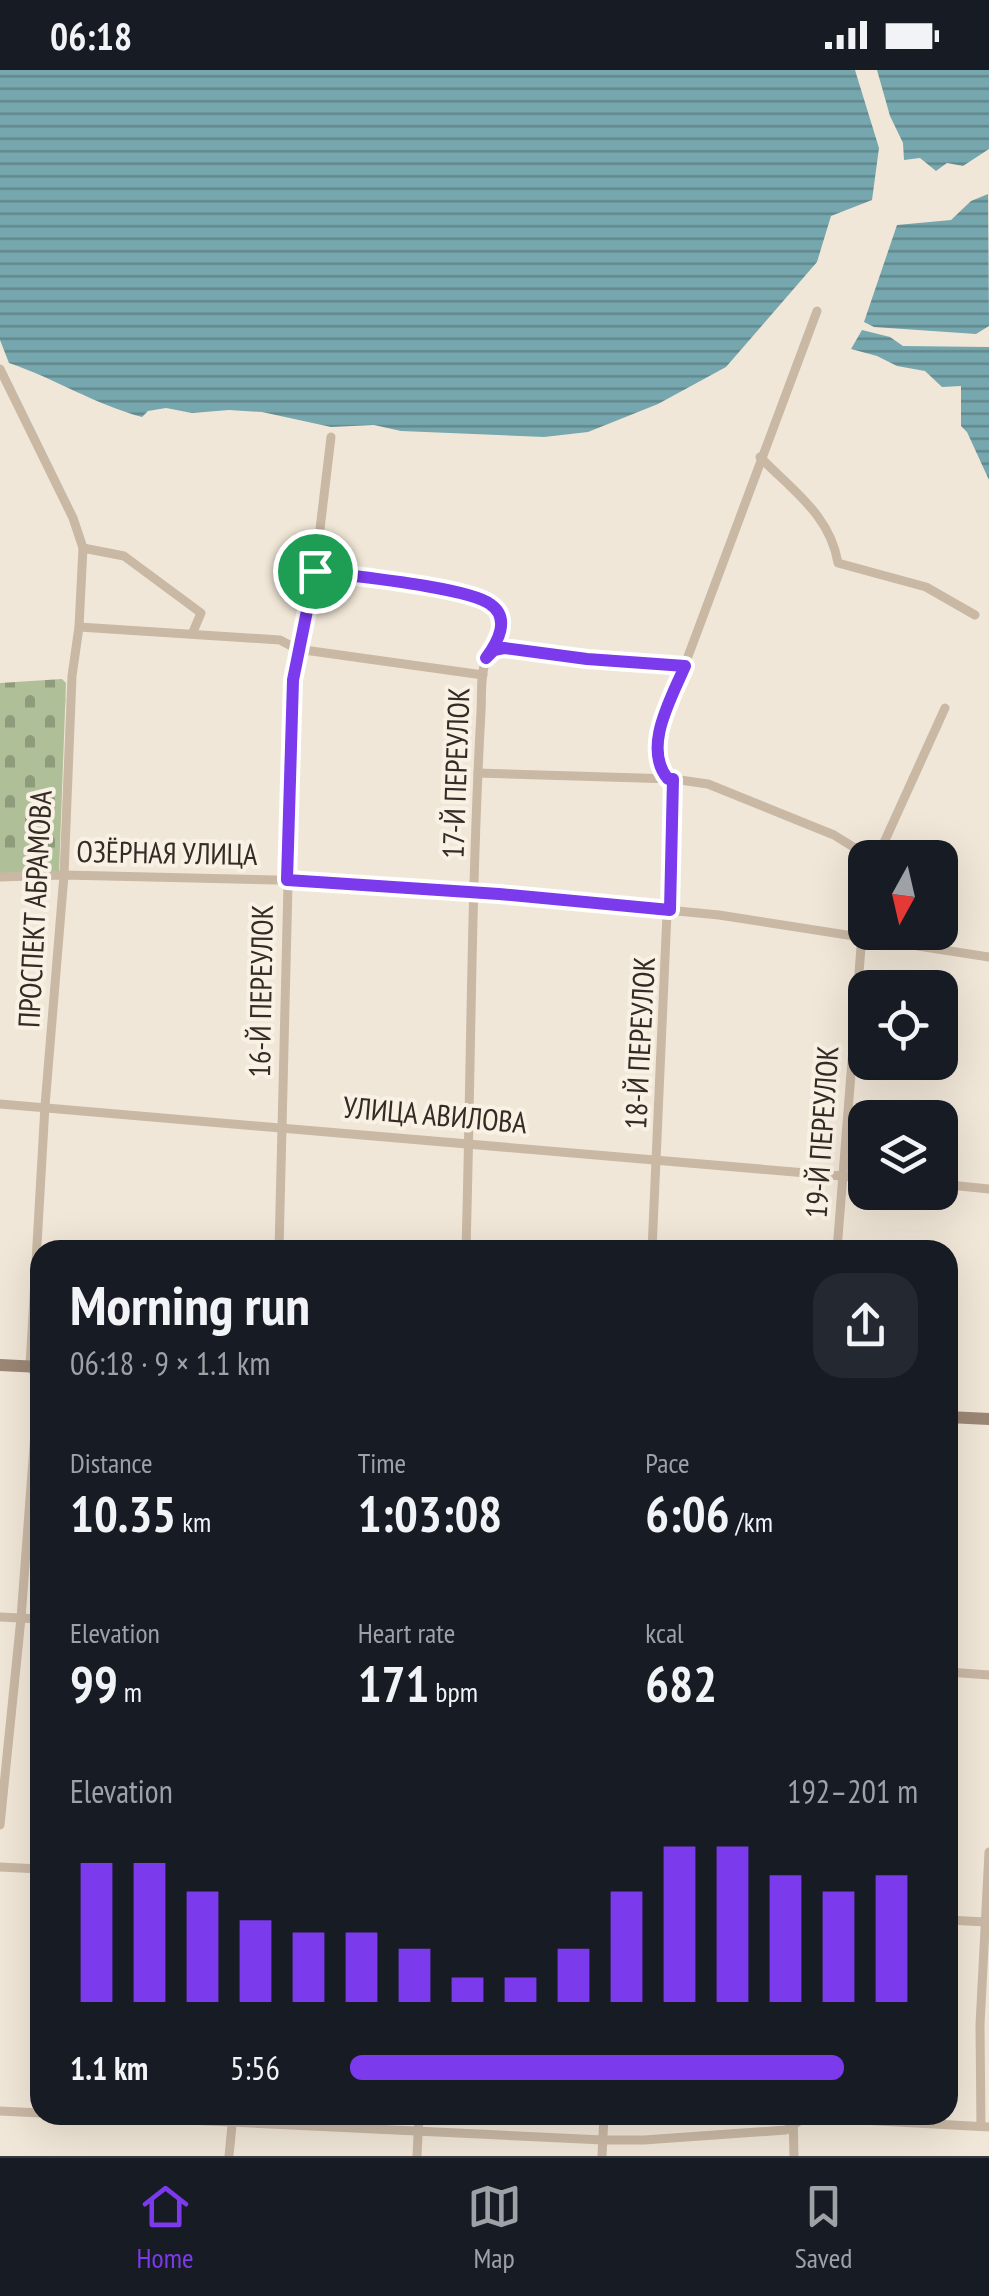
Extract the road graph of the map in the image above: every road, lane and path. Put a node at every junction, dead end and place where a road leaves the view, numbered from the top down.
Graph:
1 (817, 311) dead end
2 (0, 369) edge
3 (331, 437) dead end
4 (760, 457) junction
5 (83, 548) junction
6 (315, 571) junction
7 (975, 615) dead end
8 (79, 627) junction
9 (193, 632) junction
10 (297, 649) junction
11 (486, 658) junction
12 (685, 666) junction
13 (483, 674) junction
14 (946, 708) dead end
15 (478, 773) junction
16 (671, 779) junction
17 (883, 840) edge
18 (848, 843) edge
19 (64, 875) junction
20 (0, 877) edge
21 (287, 880) junction
22 (476, 892) junction
23 (670, 910) junction
24 (848, 936) edge
25 (859, 950) edge
26 (941, 950) edge
27 (989, 957) edge
28 (0, 1104) edge
29 (46, 1106) junction
30 (282, 1126) junction
31 (469, 1142) junction
32 (658, 1159) junction
33 (843, 1177) junction
34 (848, 1177) edge
35 (958, 1186) edge
36 (989, 1189) edge
37 (40, 1240) edge
38 (280, 1240) edge
39 (466, 1240) edge
40 (653, 1240) edge
41 (839, 1240) edge
42 (0, 1364) edge
43 (30, 1367) edge
44 (958, 1417) edge
45 (989, 1419) edge
46 (30, 1499) edge
47 (0, 1617) edge
48 (21, 1618) junction
49 (30, 1619) edge
50 (958, 1673) edge
51 (989, 1675) edge
52 (0, 1825) edge
53 (989, 1852) edge
54 (0, 1867) edge
55 (30, 1868) edge
56 (958, 1921) edge
57 (987, 1922) edge
58 (0, 2111) edge
59 (30, 2112) edge
60 (232, 2125) edge
61 (318, 2125) edge
62 (418, 2125) edge
63 (604, 2125) edge
64 (796, 2125) edge
65 (958, 2125) edge
66 (985, 2126) edge
67 (794, 2127) junction
68 (418, 2132) junction
69 (603, 2140) junction
70 (229, 2156) edge
71 (416, 2156) edge
72 (602, 2156) edge
73 (794, 2156) edge

1 - 4 street, 18-Й ПЕРЕУЛОК
2 - 5 street, ПРОСПЕКТ АБРАМОВА
3 - 6 street, 16-Й ПЕРЕУЛОК
4 - 7 street
4 - 12 street, 18-Й ПЕРЕУЛОК
5 - 8 street, ПРОСПЕКТ АБРАМОВА
5 - 9 street
6 - 10 street, 16-Й ПЕРЕУЛОК
6 - 11 street, 17-Й ПЕРЕУЛОК
8 - 9 street
8 - 19 street, ПРОСПЕКТ АБРАМОВА
9 - 10 street
10 - 13 street
10 - 21 street, 16-Й ПЕРЕУЛОК
11 - 12 street
11 - 13 street, 17-Й ПЕРЕУЛОК
12 - 16 street, 18-Й ПЕРЕУЛОК
13 - 15 street, 17-Й ПЕРЕУЛОК
14 - 17 street
15 - 16 street
15 - 22 street, 17-Й ПЕРЕУЛОК
16 - 18 street
16 - 23 street, 18-Й ПЕРЕУЛОК
19 - 20 street, ОЗЁРНАЯ УЛИЦА
19 - 21 street, ОЗЁРНАЯ УЛИЦА
19 - 29 street, ПРОСПЕКТ АБРАМОВА
21 - 22 street, ОЗЁРНАЯ УЛИЦА
21 - 30 street, 16-Й ПЕРЕУЛОК
22 - 23 street, ОЗЁРНАЯ УЛИЦА
22 - 31 street, 17-Й ПЕРЕУЛОК
23 - 24 street, ОЗЁРНАЯ УЛИЦА
23 - 32 street, 18-Й ПЕРЕУЛОК
25 - 33 street, 19-Й ПЕРЕУЛОК
26 - 27 street, ОЗЁРНАЯ УЛИЦА
28 - 29 street, УЛИЦА АВИЛОВА
29 - 30 street, УЛИЦА АВИЛОВА
29 - 37 street, ПРОСПЕКТ АБРАМОВА
30 - 31 street, УЛИЦА АВИЛОВА
30 - 38 street, 16-Й ПЕРЕУЛОК
31 - 32 street, УЛИЦА АВИЛОВА
31 - 39 street, 17-Й ПЕРЕУЛОК
32 - 33 street, УЛИЦА АВИЛОВА
32 - 40 street, 18-Й ПЕРЕУЛОК
33 - 34 street, УЛИЦА АВИЛОВА
33 - 41 street, 19-Й ПЕРЕУЛОК
35 - 36 street
42 - 43 main road
44 - 45 main road
46 - 48 street, ПРОСПЕКТ АБРАМОВА
47 - 48 street
48 - 49 street
48 - 52 street, ПРОСПЕКТ АБРАМОВА
50 - 51 street
53 - 57 street
54 - 55 street
56 - 57 street
57 - 66 street
58 - 59 street
60 - 70 street
61 - 68 street
62 - 68 street
63 - 69 street
64 - 67 street
65 - 66 street
67 - 69 street
67 - 73 street
68 - 69 street
68 - 71 street
69 - 72 street

